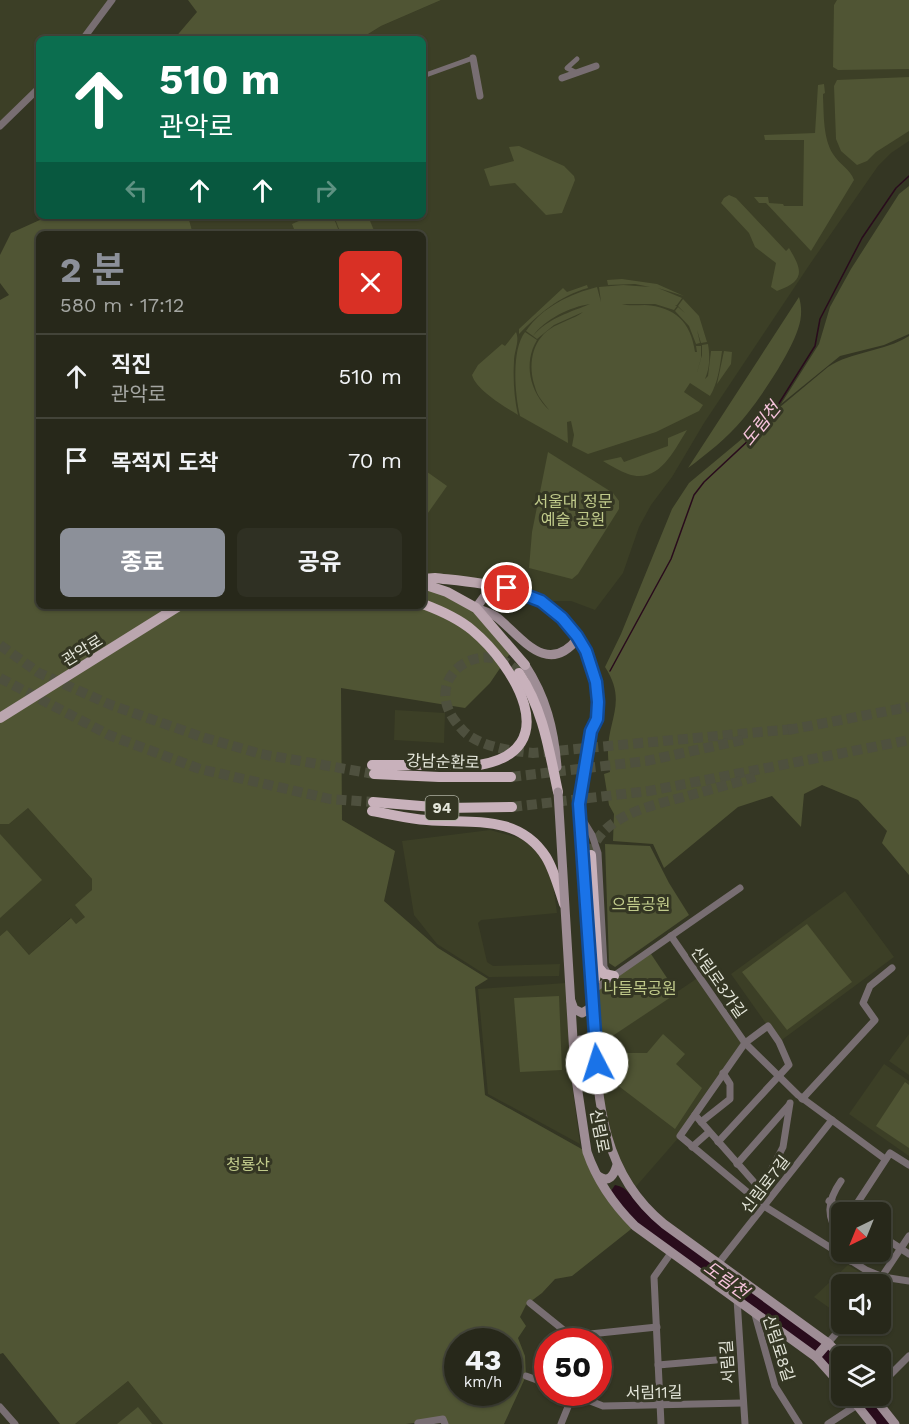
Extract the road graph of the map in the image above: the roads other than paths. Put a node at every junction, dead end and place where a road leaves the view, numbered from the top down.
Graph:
1 (112, 0) edge
2 (85, 36) edge
3 (473, 58) joint
4 (577, 59) dead end
5 (596, 66) dead end
6 (578, 73) junction
7 (426, 75) edge
8 (562, 78) dead end
9 (36, 91) edge
10 (480, 96) dead end
11 (0, 126) edge
12 (426, 579) edge
13 (426, 585) edge
14 (541, 601) junction
15 (426, 605) edge
16 (476, 608) junction
17 (174, 609) edge
18 (562, 618) joint
19 (578, 638) junction
20 (522, 669) joint
21 (0, 718) edge
22 (510, 777) tunnel mouth
23 (558, 792) joint
24 (512, 807) tunnel mouth
25 (580, 816) junction
26 (591, 855) tunnel mouth
27 (740, 888) dead end
28 (566, 908) junction
29 (671, 936) junction
30 (598, 967) junction
31 (892, 968) dead end
32 (614, 976) junction
33 (592, 991) junction
34 (571, 1001) junction
35 (592, 1003) junction
36 (745, 1043) junction
37 (596, 1047) junction
38 (574, 1062) junction
39 (723, 1073) junction
40 (779, 1077) junction
41 (800, 1097) junction
42 (790, 1103) junction
43 (695, 1115) junction
44 (832, 1120) junction
45 (701, 1122) junction
46 (709, 1132) junction
47 (718, 1142) junction
48 (692, 1147) junction
49 (885, 1160) junction
50 (738, 1164) junction
51 (617, 1165) junction
52 (909, 1165) edge
53 (596, 1174) junction
54 (841, 1181) dead end
55 (761, 1191) junction
56 (830, 1201) joint
57 (858, 1202) edge
58 (764, 1206) junction
59 (831, 1216) edge
60 (909, 1236) edge
61 (891, 1242) edge
62 (902, 1248) junction
63 (831, 1249) edge
64 (671, 1253) junction
65 (909, 1254) edge
66 (852, 1262) edge
67 (718, 1264) junction
68 (875, 1274) edge
69 (884, 1274) edge
70 (708, 1278) junction
71 (891, 1278) edge
72 (909, 1281) edge
73 (737, 1299) junction
74 (530, 1303) dead end
75 (753, 1311) junction
76 (657, 1326) junction
77 (560, 1328) edge
78 (612, 1332) edge
79 (836, 1334) edge
80 (828, 1343) junction
81 (831, 1346) edge
82 (816, 1356) junction
83 (909, 1356) edge
84 (716, 1360) dead end
85 (658, 1365) junction
86 (831, 1373) edge
87 (891, 1374) edge
88 (526, 1376) dead end
89 (534, 1379) edge
90 (743, 1403) junction
91 (660, 1405) junction
92 (567, 1406) edge
93 (612, 1406) edge
94 (856, 1406) edge
95 (859, 1406) edge
96 (879, 1406) edge
97 (0, 1407) edge
98 (444, 1421) edge
99 (418, 1423) edge
100 (15, 1424) edge
101 (561, 1424) edge
102 (661, 1424) edge
103 (745, 1424) edge
104 (799, 1424) edge
105 (828, 1424) edge
106 (872, 1424) edge
107 (895, 1424) edge

1 - 2 street
3 - 7 street
3 - 10 street
4 - 6 street
5 - 6 street
6 - 8 street
9 - 11 street
12 - 14 main road
13 - 16 main road
14 - 16 main road
14 - 18 main road
15 - 22 highway, 강남순환로 / 94
16 - 19 main road
16 - 20 main road
17 - 21 main road, 관악로
18 - 19 main road, 신림로
19 - 25 main road, 신림로
20 - 23 highway
23 - 28 main road, 신림로, bridge
24 - 28 highway, 94
25 - 32 street
25 - 33 main road, 신림로
26 - 30 highway
27 - 29 street
28 - 34 main road, 신림로, bridge
29 - 32 street
29 - 36 street, 신림로3가길
30 - 32 highway
30 - 33 highway
31 - 41 street
32 - 33 street
33 - 35 main road, 신림로
34 - 35 main road, bridge
34 - 38 main road, 신림로, bridge
35 - 37 main road, 신림로, bridge
36 - 39 street
36 - 40 street, 신림로3가길
36 - 40 street, 신림로3가길
37 - 38 main road, bridge
37 - 51 main road, 신림로, bridge
38 - 53 main road, 신림로, bridge
39 - 43 street
39 - 45 street
40 - 41 street, 신림로3가길
40 - 47 street
41 - 42 street
41 - 44 street, 신림로3가길
42 - 50 street
42 - 55 street
43 - 45 street
43 - 48 street
44 - 49 street, 신림로3가길
44 - 58 street, 신림로7길
45 - 46 street
46 - 47 street
46 - 48 street
47 - 50 street
48 - 58 street
49 - 52 street
49 - 57 street
50 - 55 street
51 - 53 main road, bridge
51 - 67 main road, 신림로, bridge
53 - 64 main road, 신림로, bridge
54 - 56 street
55 - 58 street
56 - 59 street
58 - 63 street
58 - 67 street, 신림로7길
60 - 62 street
61 - 62 street
62 - 65 street
62 - 69 street
64 - 70 main road, 신림로, bridge
64 - 76 street
66 - 68 street
67 - 70 main road
67 - 80 main road, 신림로, bridge
70 - 73 main road, 신림로, bridge
71 - 72 street
73 - 75 main road, 신림로, bridge
73 - 90 street, 서림길
74 - 77 street
75 - 82 main road, 신림로, bridge
75 - 104 street, 신림로8길
76 - 78 street
76 - 85 street
79 - 80 street
80 - 81 main road, 신림로, bridge
80 - 82 main road
82 - 86 main road, 신림로, bridge
83 - 87 street
84 - 85 street
85 - 91 street
88 - 89 street
90 - 91 street, 서림11길
90 - 103 street, 서림길
91 - 93 street, 서림11길
91 - 102 street
92 - 101 street
94 - 105 street
95 - 106 main road
96 - 107 main road
97 - 100 street
98 - 99 street

